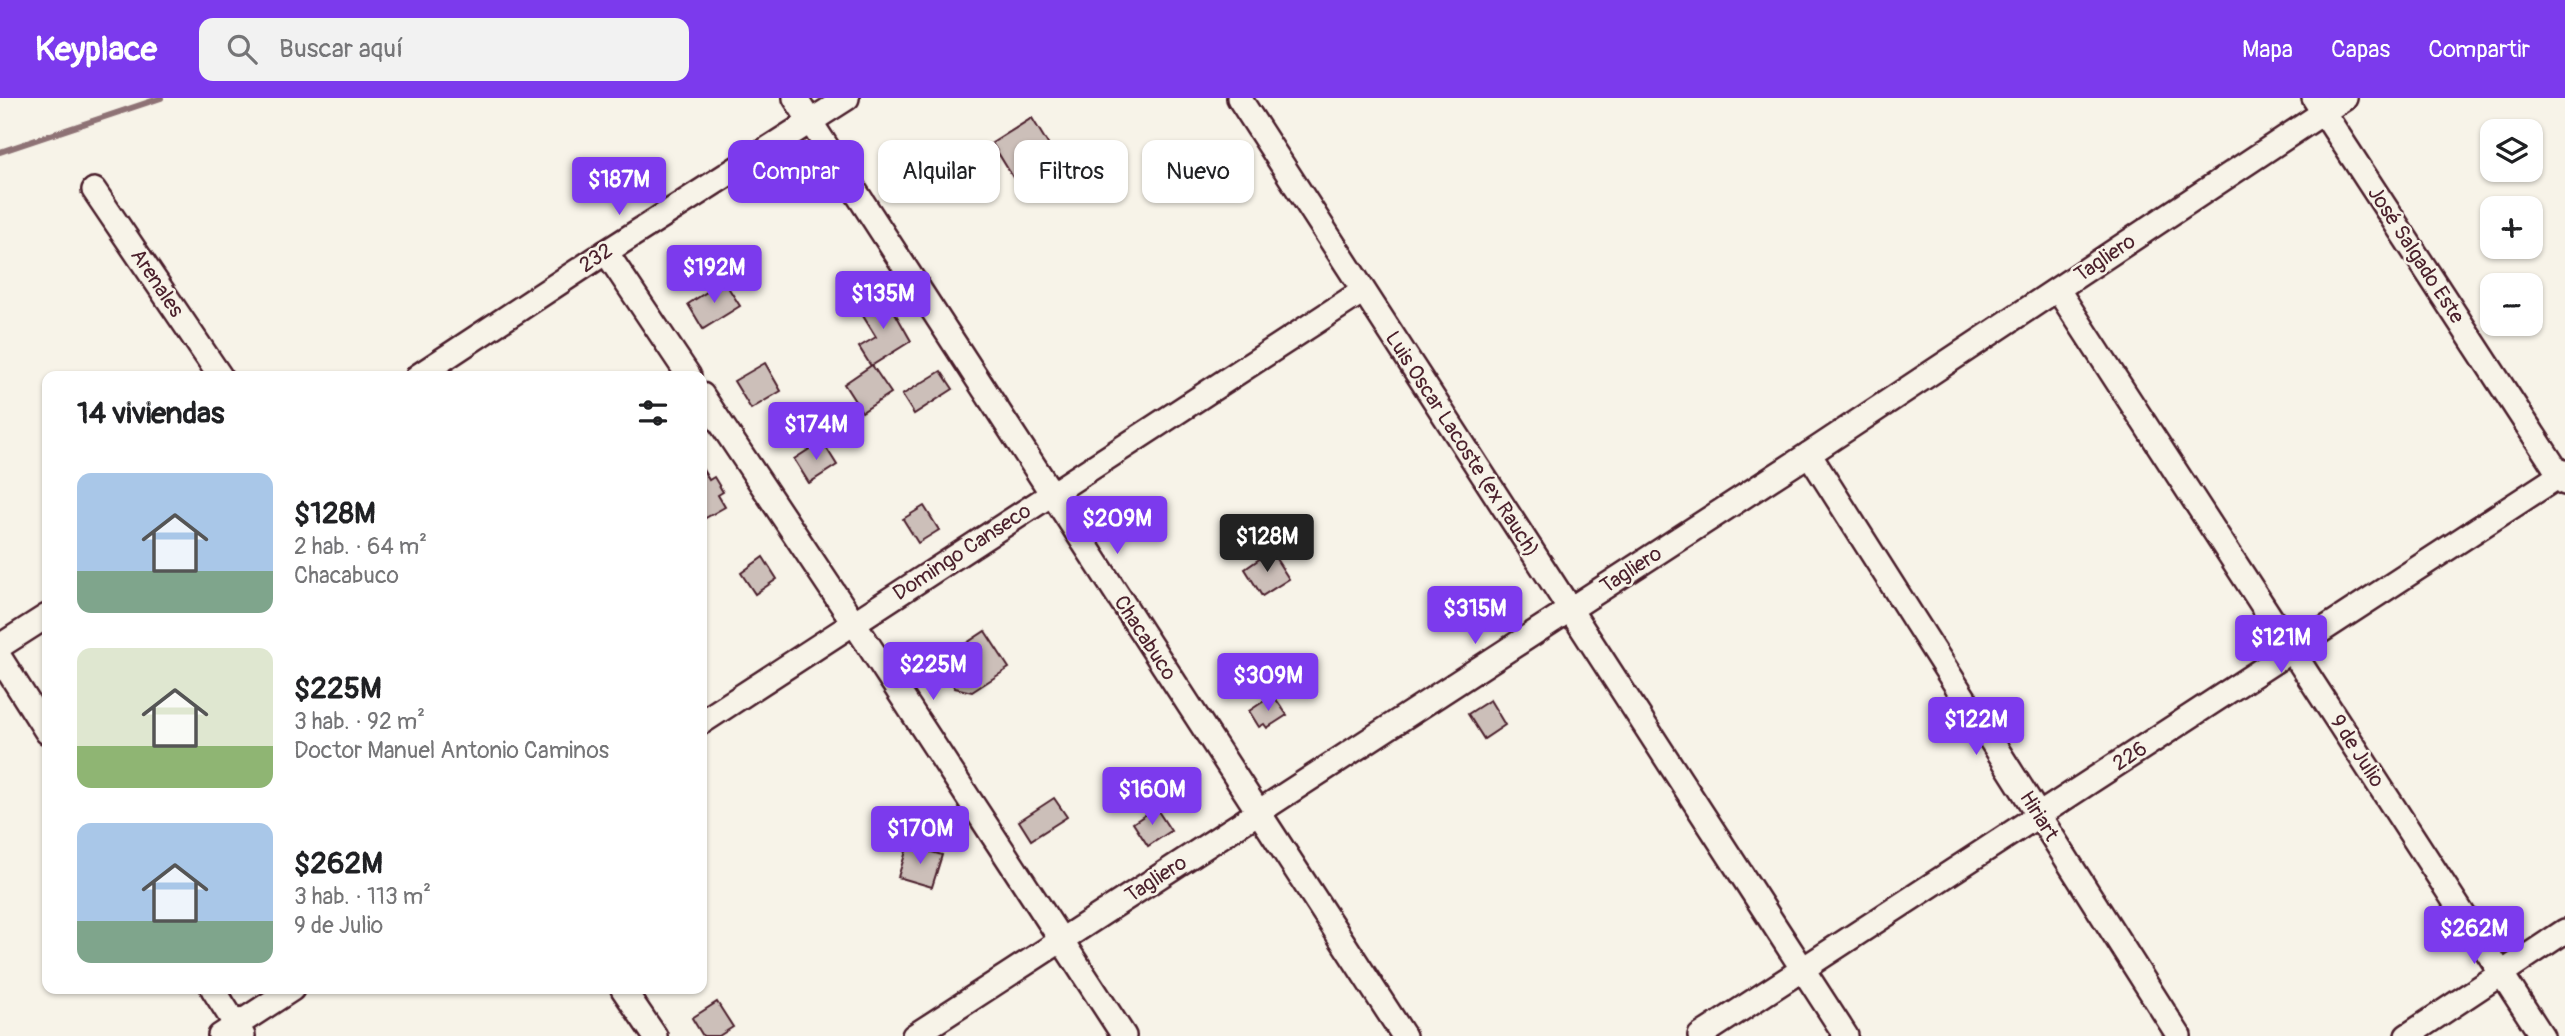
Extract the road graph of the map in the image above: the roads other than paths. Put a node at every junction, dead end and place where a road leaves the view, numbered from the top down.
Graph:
1 (795, 98) edge
2 (847, 98) edge
3 (1239, 98) edge
4 (2345, 98) edge
5 (2318, 105) edge
6 (811, 122) junction
7 (93, 190) dead end
8 (606, 252) junction
9 (2058, 290) junction
10 (1363, 291) junction
11 (217, 371) edge
12 (426, 371) edge
13 (686, 371) edge
14 (707, 402) edge
15 (1809, 454) junction
16 (2563, 477) edge
17 (1051, 494) junction
18 (1570, 610) junction
19 (42, 619) edge
20 (854, 623) junction
21 (0, 646) edge
22 (2291, 651) junction
23 (0, 658) edge
24 (707, 719) edge
25 (42, 724) edge
26 (1259, 813) junction
27 (2039, 815) junction
28 (2565, 931) edge
29 (1062, 940) junction
30 (1803, 969) junction
31 (2502, 974) junction
32 (215, 994) edge
33 (285, 994) edge
34 (626, 994) edge
35 (233, 1032) edge
36 (654, 1036) edge
37 (914, 1036) edge
38 (1124, 1036) edge
39 (1404, 1036) edge
40 (1700, 1036) edge
41 (1846, 1036) edge
42 (2179, 1036) edge
43 (2407, 1036) edge
44 (2542, 1036) edge

1 - 6 street, Chacabuco
2 - 6 street, 232
3 - 10 street, Luis Oscar Lacoste (ex Rauch)
4 - 5 street, Tagliero
5 - 9 street, Tagliero
5 - 16 street, José Salgado Este
6 - 8 street, 232
6 - 17 street, Chacabuco
7 - 11 street, Arenales
8 - 12 street, 232
8 - 13 street
9 - 15 street, Tagliero
9 - 22 street, 9 de Julio
10 - 17 street, Domingo Canseco
10 - 18 street, Luis Oscar Lacoste (ex Rauch)
14 - 20 street
15 - 18 street, Tagliero
15 - 27 street, Hiriart
16 - 22 street, 226
17 - 20 street, Domingo Canseco
17 - 26 street, Chacabuco
18 - 26 street, Tagliero
18 - 30 street, Luis Oscar Lacoste (ex Rauch)
19 - 21 street
20 - 24 street, Domingo Canseco
20 - 29 street
22 - 27 street, 226
22 - 31 street, 9 de Julio
23 - 25 street
26 - 29 street, Tagliero
26 - 39 street, Chacabuco
27 - 30 street, 226
27 - 42 street, Hiriart
28 - 31 street
29 - 37 street, Tagliero
29 - 38 street
30 - 40 street, 226
30 - 41 street, Luis Oscar Lacoste (ex Rauch)
31 - 43 street
31 - 44 street, 9 de Julio
32 - 35 street
33 - 35 street
34 - 36 street

